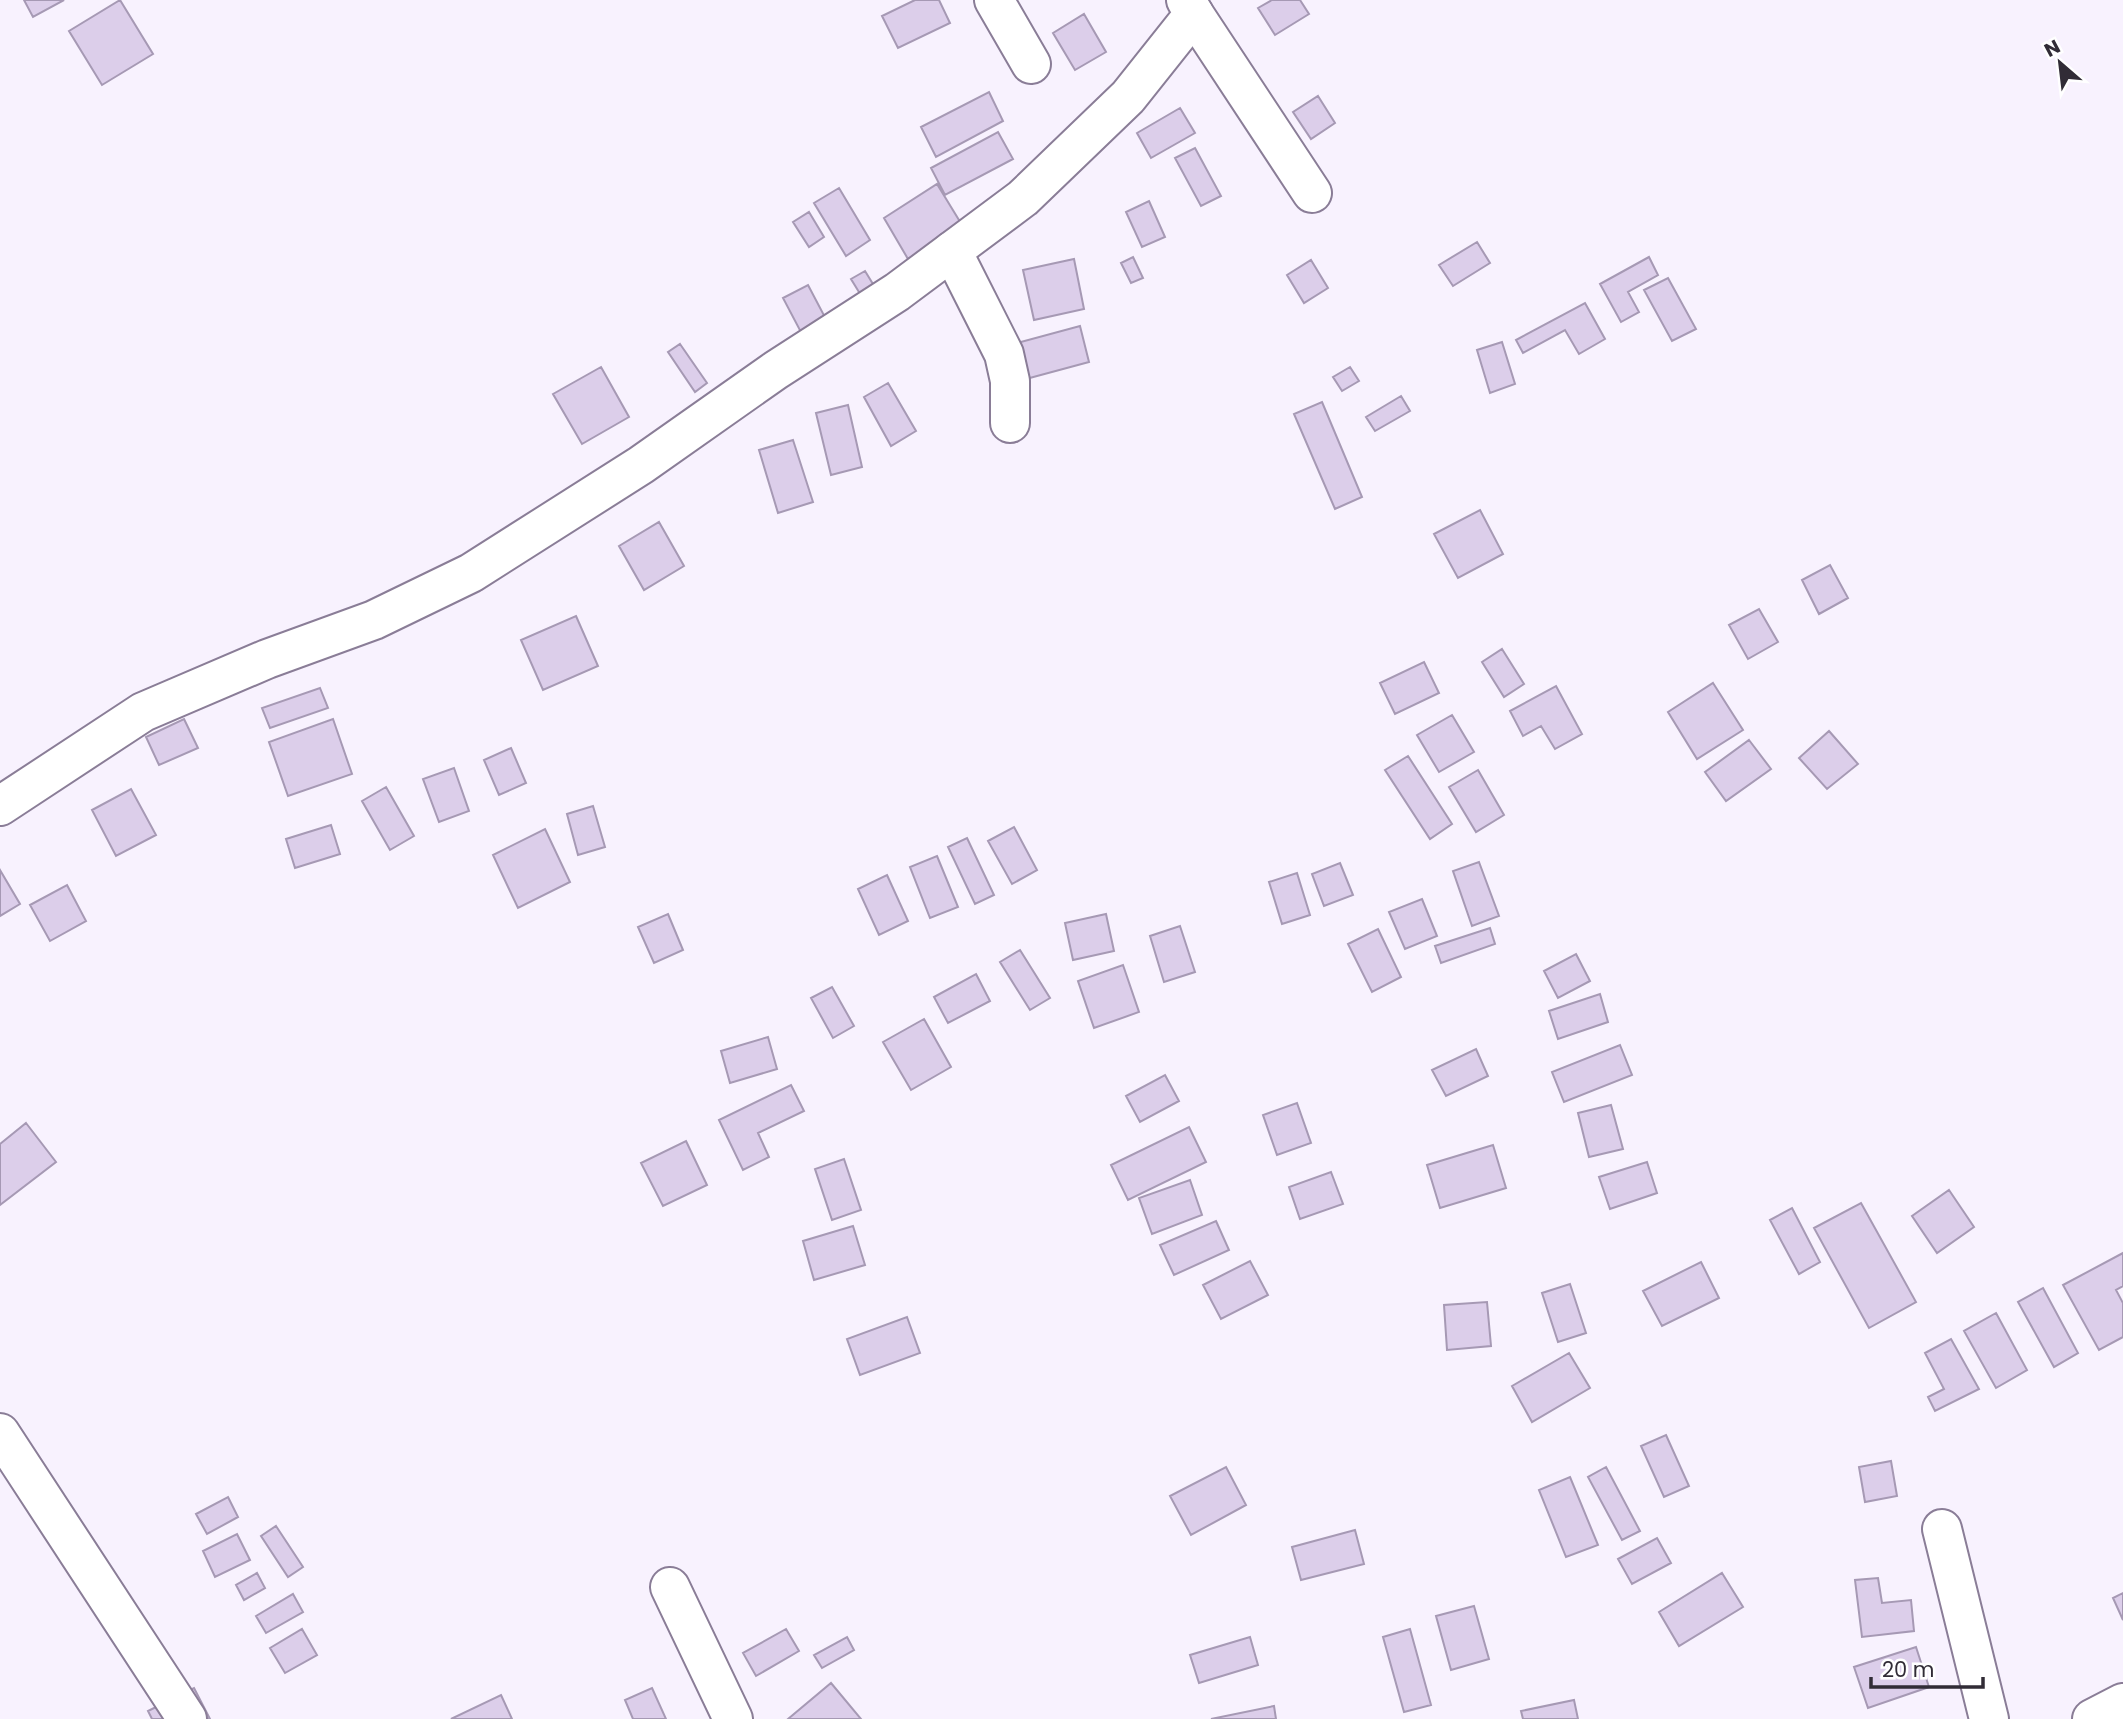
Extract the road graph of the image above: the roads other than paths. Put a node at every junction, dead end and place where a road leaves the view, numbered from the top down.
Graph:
1 (995, 0) edge
2 (1191, 7) edge
3 (1031, 64) dead end
4 (1312, 192) dead end
5 (952, 251) junction
6 (1010, 423) dead end
7 (0, 806) edge
8 (0, 1433) edge
9 (1942, 1529) dead end
10 (670, 1587) dead end
11 (2123, 1703) edge
12 (187, 1719) edge
13 (733, 1719) edge
14 (1989, 1719) edge
15 (2092, 1719) edge

1 - 3 street
2 - 4 street
2 - 5 street
5 - 6 street
5 - 7 street
8 - 12 street
9 - 14 street
10 - 13 street
11 - 15 street

